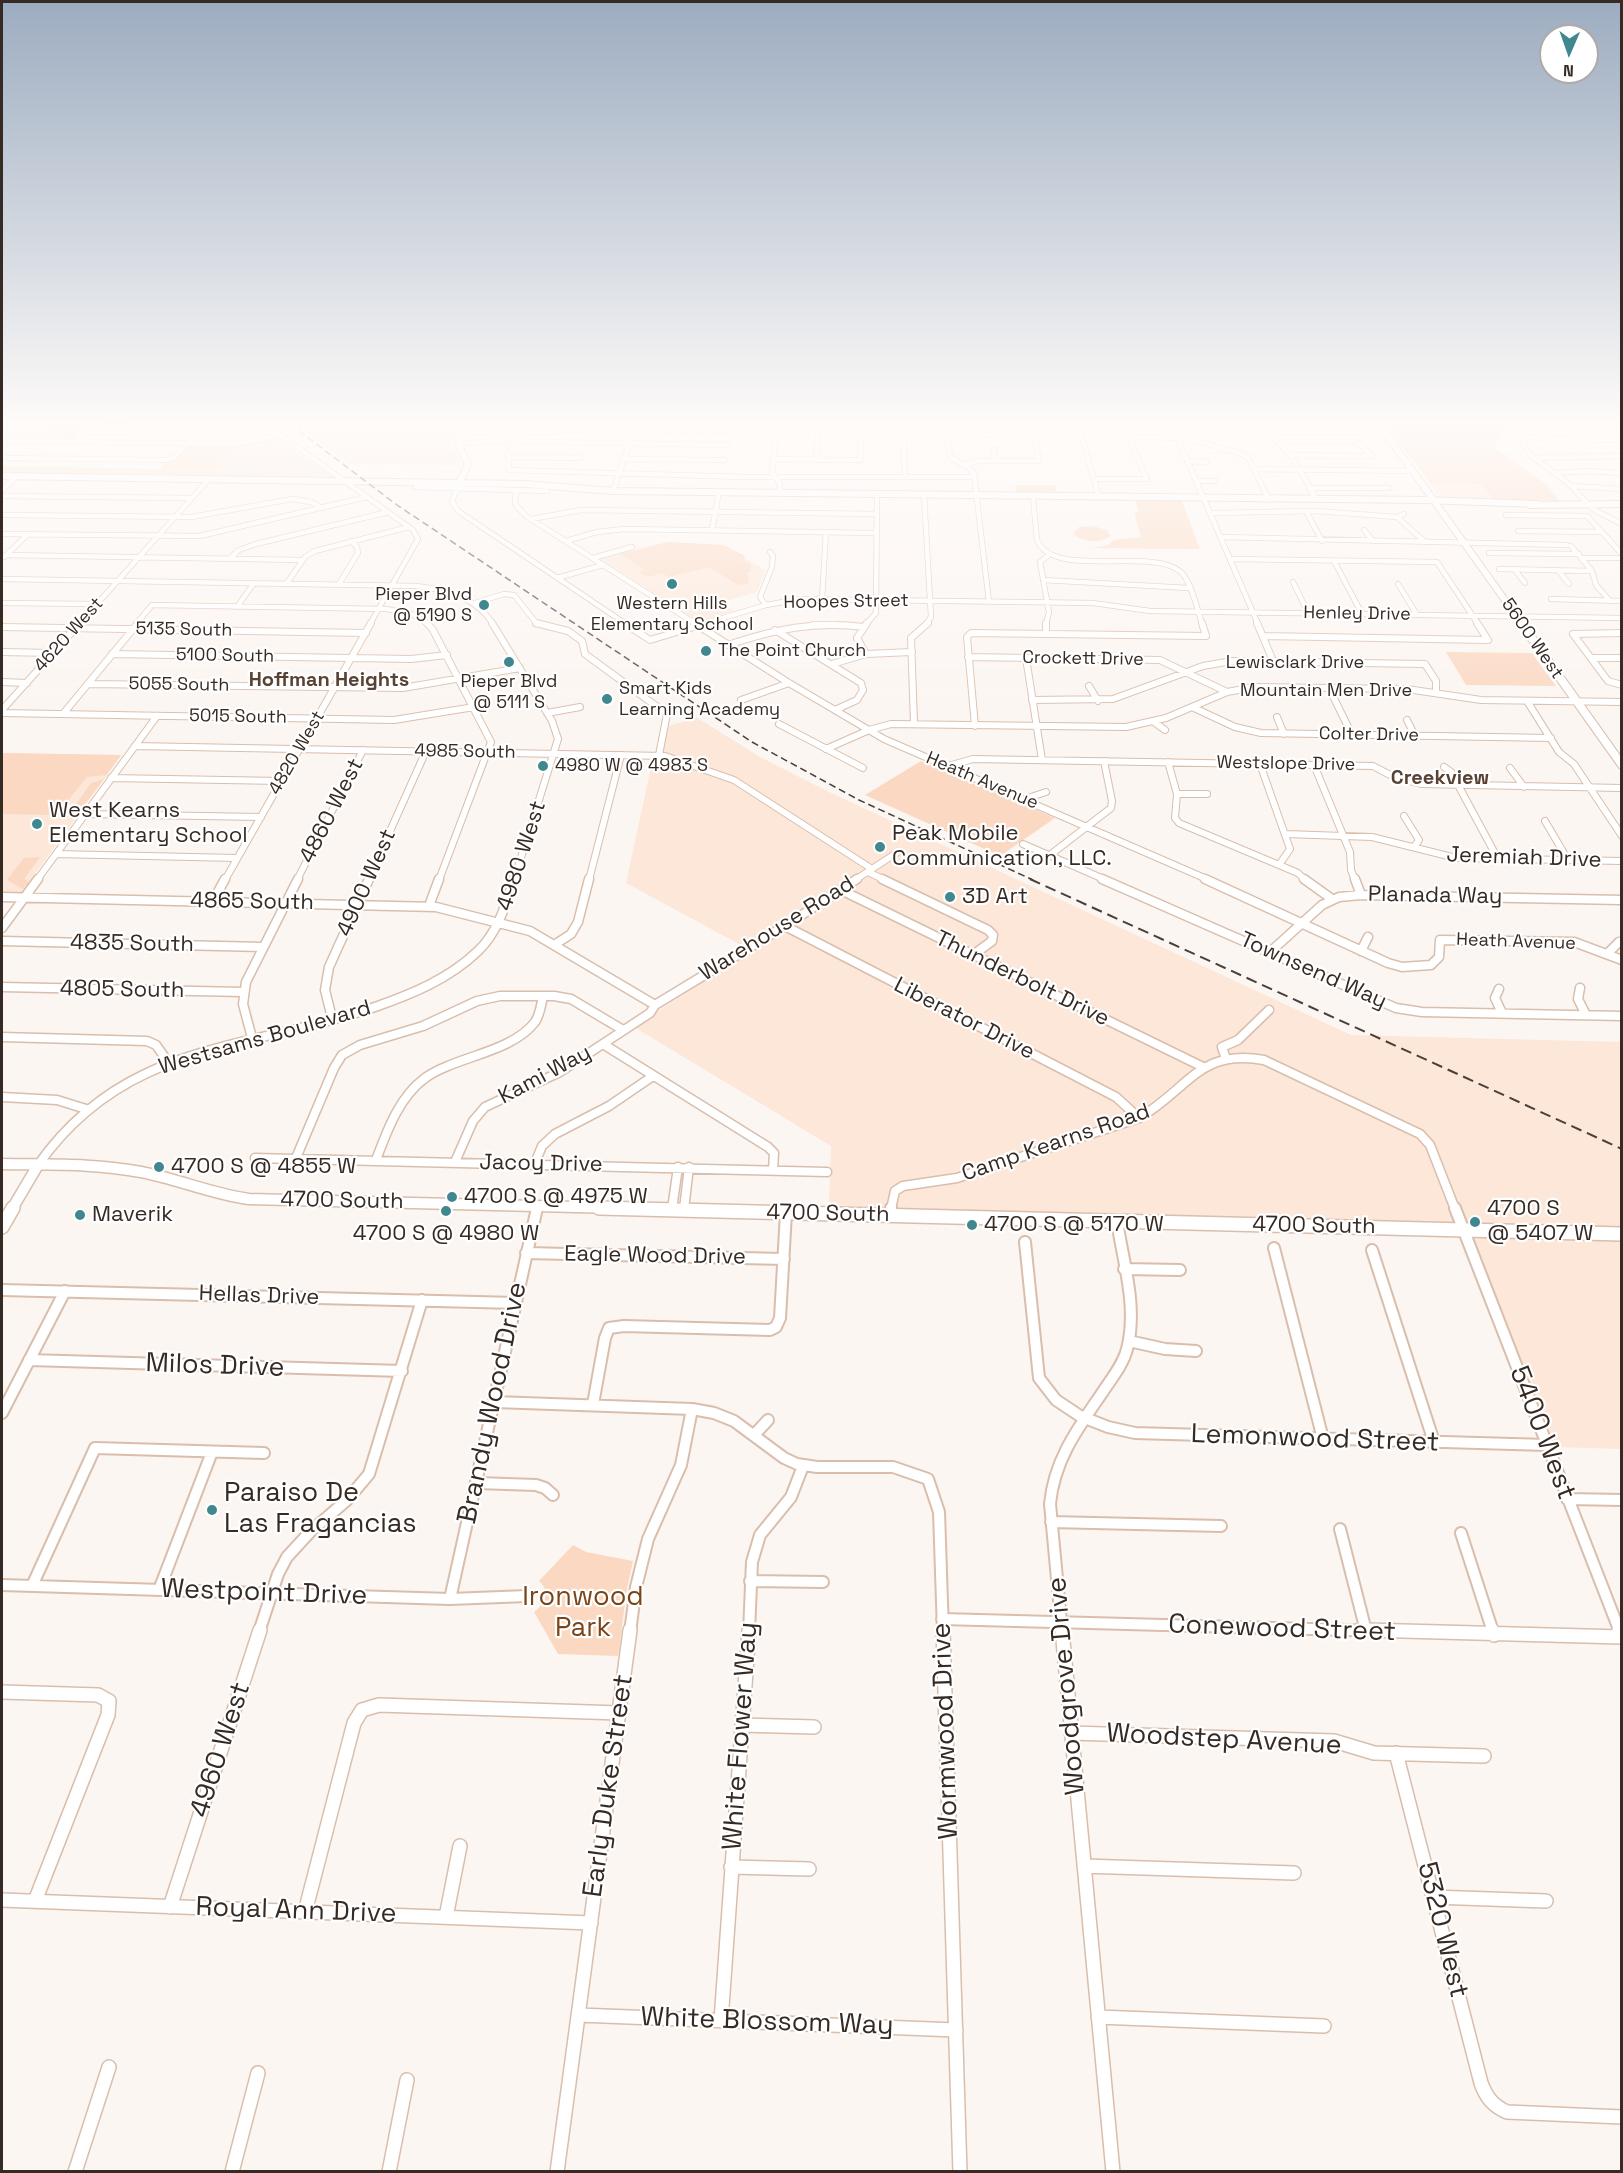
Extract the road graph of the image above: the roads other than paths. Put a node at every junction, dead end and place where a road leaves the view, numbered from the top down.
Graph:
1 (166, 525) edge
2 (247, 525) edge
3 (333, 525) edge
4 (479, 525) edge
5 (542, 525) edge
6 (713, 525) edge
7 (877, 525) edge
8 (926, 525) edge
9 (980, 525) edge
10 (1035, 525) edge
11 (1216, 525) edge
12 (1313, 525) edge
13 (1408, 525) edge
14 (1452, 525) edge
15 (1514, 525) edge
16 (1596, 525) edge
17 (409, 527) joint
18 (712, 530) junction
19 (1268, 530) dead end
20 (1364, 530) dead end
21 (1518, 531) junction
22 (826, 532) junction
23 (877, 532) junction
24 (1562, 532) junction
25 (1602, 532) junction
26 (2, 534) edge
27 (27, 535) junction
28 (157, 536) junction
29 (1221, 537) junction
30 (1270, 539) junction
31 (351, 541) junction
32 (566, 541) junction
33 (1322, 541) junction
34 (1372, 541) junction
35 (1425, 542) junction
36 (1464, 543) junction
37 (1527, 543) junction
38 (633, 547) dead end
39 (1572, 547) junction
40 (770, 552) dead end
41 (1489, 553) dead end
42 (1510, 553) junction
43 (1050, 554) junction
44 (1622, 556) edge
45 (4, 557) edge
46 (138, 557) junction
47 (593, 558) junction
48 (229, 559) junction
49 (303, 560) junction
50 (1176, 560) dead end
51 (1231, 560) junction
52 (1334, 561) junction
53 (603, 565) junction
54 (1169, 567) junction
55 (1499, 569) dead end
56 (1515, 570) junction
57 (1523, 570) junction
58 (1558, 570) junction
59 (1592, 571) junction
60 (557, 578) junction
61 (2, 579) edge
62 (1043, 580) junction
63 (117, 581) junction
64 (1293, 582) dead end
65 (254, 583) junction
66 (287, 583) junction
67 (1525, 583) dead end
68 (339, 584) junction
69 (1398, 584) dead end
70 (1569, 584) dead end
71 (393, 585) junction
72 (1189, 588) junction
73 (822, 599) junction
74 (1551, 599) dead end
75 (876, 600) junction
76 (1609, 600) junction
77 (1622, 600) edge
78 (931, 601) junction
79 (989, 602) junction
80 (2, 603) edge
81 (475, 603) junction
82 (1047, 603) junction
83 (97, 604) junction
84 (766, 605) junction
85 (237, 607) junction
86 (379, 609) junction
87 (1198, 612) junction
88 (1253, 613) junction
89 (1308, 613) junction
90 (1362, 614) junction
91 (1417, 615) junction
92 (1472, 616) junction
93 (1516, 616) junction
94 (1622, 618) edge
95 (698, 625) junction
96 (2, 627) edge
97 (864, 627) junction
98 (76, 628) junction
99 (133, 629) junction
100 (775, 630) junction
101 (366, 633) junction
102 (1622, 633) edge
103 (1046, 634) junction
104 (1263, 636) junction
105 (728, 645) junction
106 (2, 652) edge
107 (912, 652) junction
108 (53, 653) junction
109 (112, 654) junction
110 (866, 654) junction
111 (447, 655) junction
112 (968, 657) junction
113 (351, 658) junction
114 (1026, 658) junction
115 (1591, 658) junction
116 (1622, 658) edge
117 (1273, 661) junction
118 (832, 664) junction
119 (520, 668) junction
120 (1185, 672) junction
121 (459, 679) junction
122 (2, 682) edge
123 (27, 682) junction
124 (789, 683) junction
125 (88, 684) junction
126 (1622, 685) edge
127 (1089, 686) dead end
128 (334, 688) junction
129 (1329, 688) junction
130 (1227, 692) junction
131 (1436, 693) junction
132 (741, 700) dead end
133 (1032, 700) junction
134 (1098, 701) junction
135 (1527, 701) junction
136 (1576, 701) junction
137 (1622, 702) edge
138 (474, 707) junction
139 (580, 707) dead end
140 (1192, 707) junction
141 (835, 710) junction
142 (2, 712) edge
143 (547, 713) junction
144 (63, 714) junction
145 (157, 716) junction
146 (1277, 717) dead end
147 (317, 718) junction
148 (1407, 720) dead end
149 (1154, 722) junction
150 (914, 723) junction
151 (779, 724) dead end
152 (975, 726) junction
153 (1479, 727) dead end
154 (1036, 728) junction
155 (869, 730) junction
156 (1165, 730) dead end
157 (1284, 734) junction
158 (1352, 735) junction
159 (1415, 736) junction
160 (1485, 737) junction
161 (1551, 738) junction
162 (135, 746) junction
163 (299, 749) junction
164 (826, 749) junction
165 (363, 750) junction
166 (426, 751) junction
167 (488, 753) junction
168 (555, 753) junction
169 (621, 755) junction
170 (659, 756) junction
171 (1042, 760) junction
172 (1104, 761) junction
173 (1168, 762) junction
174 (1260, 764) junction
175 (1314, 765) junction
176 (1622, 765) edge
177 (948, 766) junction
178 (1444, 767) dead end
179 (863, 768) dead end
180 (1510, 768) dead end
181 (111, 778) junction
182 (281, 781) junction
183 (1458, 786) junction
184 (1524, 786) junction
185 (1589, 788) junction
186 (1622, 788) edge
187 (1046, 792) dead end
188 (1177, 794) junction
189 (1207, 794) dead end
190 (1025, 799) junction
191 (85, 814) junction
192 (1404, 816) dead end
193 (261, 817) junction
194 (1545, 821) dead end
195 (1087, 827) junction
196 (1286, 834) junction
197 (1343, 835) junction
198 (1622, 836) edge
199 (1023, 844) dead end
200 (1414, 847) junction
201 (898, 852) dead end
202 (56, 854) junction
203 (1050, 855) junction
204 (237, 858) junction
205 (1498, 859) junction
206 (1568, 860) junction
207 (1622, 861) edge
208 (1279, 865) junction
209 (870, 871) junction
210 (841, 890) junction
211 (1361, 895) junction
212 (2, 897) edge
213 (24, 897) junction
214 (1332, 899) junction
215 (1622, 900) edge
216 (213, 901) junction
217 (285, 903) junction
218 (357, 904) junction
219 (429, 906) junction
220 (500, 923) junction
221 (1299, 924) junction
222 (785, 926) junction
223 (2, 928) edge
224 (1368, 937) dead end
225 (2, 941) edge
226 (1619, 942) dead end
227 (554, 945) junction
228 (263, 947) junction
229 (1362, 951) junction
230 (1269, 952) junction
231 (1608, 953) junction
232 (973, 955) junction
233 (1622, 960) edge
234 (2, 987) edge
235 (1580, 988) dead end
236 (1499, 989) dead end
237 (243, 992) junction
238 (543, 996) junction
239 (655, 1005) junction
240 (1269, 1010) dead end
241 (1502, 1013) junction
242 (1586, 1015) junction
243 (1622, 1016) edge
244 (332, 1018) junction
245 (623, 1030) junction
246 (2, 1037) edge
247 (252, 1038) junction
248 (603, 1044) junction
249 (1225, 1056) junction
250 (168, 1062) junction
251 (1203, 1067) junction
252 (653, 1076) junction
253 (2, 1097) edge
254 (86, 1109) junction
255 (1139, 1118) junction
256 (255, 1158) dead end
257 (296, 1158) junction
258 (375, 1160) junction
259 (455, 1162) junction
260 (535, 1163) junction
261 (2, 1164) edge
262 (38, 1165) junction
263 (678, 1167) junction
264 (689, 1167) junction
265 (773, 1170) junction
266 (827, 1172) dead end
267 (537, 1206) junction
268 (678, 1209) junction
269 (786, 1213) junction
270 (890, 1215) junction
271 (1117, 1221) junction
272 (2, 1227) edge
273 (1463, 1230) junction
274 (1622, 1234) edge
275 (1025, 1242) dead end
276 (1274, 1248) dead end
277 (1372, 1250) dead end
278 (526, 1253) junction
279 (784, 1259) junction
280 (1124, 1269) junction
281 (1180, 1270) dead end
282 (2, 1290) edge
283 (65, 1292) junction
284 (422, 1300) junction
285 (516, 1303) junction
286 (1129, 1341) junction
287 (1196, 1351) dead end
288 (29, 1360) junction
289 (402, 1371) junction
290 (495, 1402) junction
291 (593, 1404) junction
292 (692, 1409) junction
293 (2, 1413) edge
294 (1086, 1417) junction
295 (768, 1420) dead end
296 (754, 1435) junction
297 (1323, 1439) junction
298 (1434, 1442) junction
299 (1547, 1445) junction
300 (212, 1452) junction
301 (264, 1453) dead end
302 (803, 1466) junction
303 (477, 1483) junction
304 (553, 1495) dead end
305 (1567, 1499) junction
306 (1622, 1500) edge
307 (1051, 1521) junction
308 (1221, 1526) dead end
309 (1340, 1529) dead end
310 (1461, 1533) dead end
311 (750, 1581) junction
312 (823, 1582) dead end
313 (2, 1585) edge
314 (32, 1586) junction
315 (159, 1590) junction
316 (272, 1593) junction
317 (527, 1596) dead end
318 (450, 1599) junction
319 (942, 1619) junction
320 (1061, 1622) junction
321 (1366, 1631) junction
322 (1494, 1635) junction
323 (1622, 1637) edge
324 (2, 1692) edge
325 (619, 1713) junction
326 (742, 1725) junction
327 (814, 1727) dead end
328 (1071, 1733) junction
329 (1396, 1753) junction
330 (1484, 1756) dead end
331 (460, 1846) dead end
332 (1084, 1866) junction
333 (731, 1867) junction
334 (809, 1869) dead end
335 (1294, 1873) dead end
336 (1433, 1897) junction
337 (2, 1900) edge
338 (35, 1901) junction
339 (1546, 1901) dead end
340 (170, 1906) junction
341 (305, 1912) junction
342 (446, 1917) junction
343 (591, 1923) junction
344 (579, 2015) junction
345 (1098, 2017) junction
346 (720, 2020) junction
347 (1324, 2026) dead end
348 (956, 2030) junction
349 (109, 2067) dead end
350 (258, 2073) dead end
351 (407, 2080) dead end
352 (1622, 2117) edge
353 (75, 2172) edge
354 (232, 2172) edge
355 (389, 2172) edge
356 (557, 2172) edge
357 (960, 2172) edge
358 (1113, 2172) edge

1 - 28 street, 4620 West
2 - 28 street
3 - 48 street
4 - 60 street
5 - 32 street, Heath Avenue
6 - 18 street
7 - 23 street
8 - 78 street
9 - 79 street
10 - 43 street
11 - 29 street
12 - 33 street
13 - 35 street
14 - 36 main road, 5600 West
15 - 21 street
16 - 25 street
17 - 31 street
17 - 71 street, 4820 West
18 - 22 street
18 - 32 street
19 - 30 street
20 - 34 street
21 - 24 street
21 - 37 street
22 - 23 street
22 - 73 street
23 - 75 street
24 - 25 street
24 - 39 street
25 - 44 street
26 - 27 street
27 - 28 street
27 - 45 street
28 - 46 street, 4620 West
29 - 30 street
29 - 51 street
30 - 33 street
31 - 49 street
31 - 68 street
32 - 47 street, Heath Avenue
33 - 34 street
34 - 35 street
35 - 36 street
36 - 37 street
36 - 93 main road, 5600 West
37 - 39 street
38 - 47 street
39 - 42 street
39 - 44 street
39 - 59 street
40 - 84 street
41 - 42 street
42 - 57 street
43 - 54 street
43 - 62 street
45 - 46 street
46 - 48 street
46 - 63 street, 4620 West
47 - 53 street, Heath Avenue
48 - 49 street
49 - 66 street
50 - 54 street
51 - 52 street
51 - 88 street
52 - 90 street
52 - 92 street
53 - 60 street
53 - 95 street, Heath Avenue
54 - 72 street
55 - 56 street
56 - 57 street
56 - 67 street
57 - 58 street
58 - 59 street
58 - 70 street
59 - 76 street
60 - 95 street, Hoopes Street
61 - 63 street
62 - 72 street
62 - 82 street
63 - 65 street
63 - 83 street, 4620 West
64 - 89 street
65 - 66 street
65 - 85 street
66 - 68 street
68 - 71 street
69 - 91 street
71 - 81 street
71 - 86 street, 4820 West
72 - 87 street
73 - 75 street, Hoopes Street
73 - 84 street, Hoopes Street
74 - 76 street
75 - 78 street, Hoopes Street
75 - 97 street
76 - 77 street
78 - 79 street, Hoopes Street
78 - 107 street
79 - 82 street, Hoopes Street
80 - 83 street
81 - 119 street
81 - 170 street
82 - 87 street, Hoopes Street
82 - 103 street
83 - 98 street, 4620 West
84 - 95 street, Hoopes Street
85 - 86 street
85 - 99 street
86 - 101 street, 4820 West
86 - 111 street
87 - 88 street, Henley Drive
87 - 103 street
88 - 89 street, Henley Drive
88 - 104 street
89 - 90 street, Henley Drive
90 - 91 street, Henley Drive
91 - 92 street, Henley Drive
92 - 93 street, Henley Drive
92 - 104 street
93 - 94 street
93 - 136 main road, 5600 West
95 - 105 street, Heath Avenue
96 - 98 street, 5135 South
97 - 100 street
97 - 110 street
98 - 99 street, 5135 South
98 - 108 street, 4620 West
99 - 101 street, 5135 South
99 - 109 street
100 - 105 street
100 - 118 street
101 - 113 street, 4820 West
102 - 115 street
103 - 112 street
104 - 117 street
105 - 124 street, Heath Avenue
106 - 108 street
107 - 110 street
107 - 150 street
108 - 123 street, 4620 West
109 - 113 street, 5100 South
109 - 125 street
110 - 118 street
111 - 113 street, 5100 South
111 - 121 street
112 - 114 street, Crockett Drive
112 - 152 street
113 - 128 street, 4820 West
114 - 120 street, Crockett Drive
114 - 133 street
115 - 116 street
115 - 126 street
117 - 120 street, Lewisclark Drive
117 - 131 street, Lewisclark Drive
118 - 141 street
119 - 121 street, 5055 South
119 - 143 street
120 - 130 street, Crockett Drive
120 - 134 street, Lewisclark Drive
121 - 128 street, 5055 South
121 - 138 street
122 - 123 street
123 - 142 street, 4620 West
124 - 132 street
124 - 141 street, Heath Avenue
125 - 128 street, 5055 South
125 - 144 street
127 - 134 street
128 - 147 street, 4820 West
129 - 130 street, Mountain Men Drive
129 - 131 street, Mountain Men Drive
129 - 158 street
130 - 140 street, Mountain Men Drive
131 - 135 street, Mountain Men Drive
133 - 134 street, Lewisclark Drive
133 - 154 street
135 - 136 street, Mountain Men Drive
135 - 161 street, Jeremiah Drive
136 - 137 street, Mountain Men Drive
136 - 176 main road, 5600 West
138 - 147 street, 5015 South
138 - 167 street
139 - 143 street
140 - 149 street, Mountain Men Drive
140 - 157 street, Colter Drive
141 - 155 street, Heath Avenue
142 - 144 street, 5015 South
143 - 168 street
144 - 145 street, 5015 South
145 - 147 street, 5015 South
145 - 162 street
146 - 157 street
147 - 163 street, 4820 West
148 - 159 street
149 - 154 street, Mountain Men Drive
149 - 156 street
150 - 152 street, Mountain Men Drive
150 - 155 street, Mountain Men Drive
151 - 164 street
152 - 154 street, Mountain Men Drive
153 - 160 street
154 - 171 street
155 - 164 street, Mountain Men Drive
155 - 177 street, Heath Avenue
157 - 158 street, Colter Drive
158 - 159 street, Colter Drive
159 - 160 street, Colter Drive
160 - 161 street, Colter Drive
161 - 185 street, Jeremiah Drive
162 - 163 street, 4985 South
162 - 181 street
163 - 165 street, 4985 South
163 - 182 street, 4820 West
164 - 179 street
165 - 166 street, 4985 South
165 - 217 street, 4860 West
166 - 167 street, 4985 South
166 - 218 street, 4900 West
167 - 168 street, 4985 South
167 - 219 street
168 - 169 street, 4985 South
168 - 220 street, 4980 West
169 - 170 street, 4985 South
169 - 227 street
170 - 209 street, 4985 South
171 - 172 street, Westslope Drive
171 - 177 street, Westslope Drive
172 - 173 street, Westslope Drive
172 - 195 street
173 - 174 street, Westslope Drive
173 - 188 street
174 - 175 street, Westslope Drive
174 - 196 street
175 - 183 street, Westslope Drive
175 - 197 street
177 - 190 street, Heath Avenue
178 - 183 street
180 - 184 street
181 - 182 street
181 - 191 street
182 - 193 street, 4820 West
183 - 184 street, Westslope Drive
183 - 205 street
184 - 185 street, Westslope Drive
185 - 186 street, Westslope Drive
185 - 198 street, Jeremiah Drive
187 - 190 street
188 - 189 street
188 - 208 street
190 - 195 street, Heath Avenue
191 - 193 street
191 - 202 street
192 - 200 street
193 - 204 street, 4820 West
194 - 206 street
195 - 203 street
195 - 221 street, Heath Avenue
196 - 197 street, Jeremiah Drive
196 - 208 street
197 - 200 street, Jeremiah Drive
197 - 211 street
199 - 203 street, Townsend Way
200 - 205 street, Jeremiah Drive
201 - 209 street, Warehouse Road
202 - 204 street
202 - 213 street
203 - 230 street, Townsend Way
204 - 216 street, 4820 West
205 - 206 street, Jeremiah Drive
206 - 207 street, Jeremiah Drive
208 - 214 street
209 - 210 street, Warehouse Road
209 - 232 street, 4985 South
210 - 222 street, Warehouse Road
210 - 232 street, Thunderbolt Drive
211 - 214 street, Planada Way
211 - 215 street, Planada Way
212 - 213 street, 4865 South
213 - 216 street, 4865 South
213 - 223 street
214 - 221 street, Planada Way
216 - 217 street, 4865 South
217 - 218 street, 4865 South
217 - 228 street, 4860 West
218 - 219 street, 4865 South
218 - 244 street, 4900 West
219 - 220 street, 4865 South
220 - 227 street, 4865 South
220 - 244 street, Westsams Boulevard
221 - 229 street, Heath Avenue
221 - 230 street, Planada Way
222 - 239 street, Warehouse Road
222 - 255 street, Liberator Drive
224 - 229 street
225 - 228 street, 4835 South
226 - 231 street
227 - 239 street, 4865 South
228 - 237 street, 4860 West
229 - 231 street, Heath Avenue
230 - 241 street, Townsend Way
231 - 233 street, Heath Avenue
232 - 251 street, Thunderbolt Drive
234 - 237 street, 4805 South
235 - 242 street
236 - 241 street
237 - 247 street
238 - 245 street
238 - 257 street
238 - 258 street
239 - 245 street, Kami Way
240 - 249 street
241 - 242 street, Townsend Way
242 - 243 street, Townsend Way
244 - 247 street, Westsams Boulevard
245 - 248 street, Kami Way
246 - 250 street
247 - 250 street, Westsams Boulevard
248 - 252 street
248 - 259 street, Kami Way
249 - 251 street, Camp Kearns Road
249 - 273 street, 5400 West
250 - 254 street, Westsams Boulevard
251 - 255 street, Camp Kearns Road
252 - 260 street
252 - 265 street
253 - 254 street
254 - 262 street, Westsams Boulevard
255 - 270 street, Camp Kearns Road
256 - 257 street, Jacoy Drive
257 - 258 street, Jacoy Drive
258 - 259 street, Jacoy Drive
259 - 260 street, Jacoy Drive
260 - 263 street, Jacoy Drive
261 - 262 main road, 4700 South
262 - 267 main road, 4700 South
262 - 272 main road
263 - 264 street, Jacoy Drive
263 - 268 street
264 - 265 street, Jacoy Drive
264 - 268 street
265 - 266 street, Jacoy Drive
267 - 268 main road, 4700 South
267 - 278 street, Brandy Wood Drive
268 - 269 main road, 4700 South
269 - 270 main road, 4700 South
269 - 279 street
270 - 271 main road, 4700 South
271 - 273 main road, 4700 South
271 - 280 street, Woodgrove Drive
273 - 274 main road, 4700 South
273 - 299 street, 5400 West
275 - 294 street, Lemonwood Street
276 - 297 street
277 - 298 street
278 - 279 street, Eagle Wood Drive
278 - 285 street, Brandy Wood Drive
279 - 291 street
280 - 281 street
280 - 286 street, Woodgrove Drive
282 - 283 street, Hellas Drive
283 - 284 street, Hellas Drive
283 - 288 street
284 - 285 street, Hellas Drive
284 - 289 street, 4960 West
285 - 290 street, Brandy Wood Drive
286 - 287 street
286 - 294 street, Woodgrove Drive
288 - 289 street, Milos Drive
288 - 293 street
289 - 316 street, 4960 West
290 - 291 street, Wormwood Drive
290 - 303 street, Brandy Wood Drive
291 - 292 street, Wormwood Drive
292 - 296 street, Wormwood Drive
292 - 325 street, Early Duke Street
294 - 297 street, Lemonwood Street
294 - 307 street, Woodgrove Drive
295 - 296 street
296 - 302 street, Wormwood Drive
297 - 298 street, Lemonwood Street
298 - 299 street, Lemonwood Street
299 - 305 street, 5400 West
300 - 301 street
300 - 314 street
300 - 315 street
302 - 311 street, White Flower Way
302 - 319 street, Wormwood Drive
303 - 304 street
303 - 318 street, Brandy Wood Drive
305 - 306 street
305 - 323 street, 5400 West
307 - 308 street
307 - 320 street, Woodgrove Drive
309 - 321 street
310 - 322 street
311 - 312 street
311 - 326 street, White Flower Way
313 - 314 street, Westpoint Drive
314 - 315 street, Westpoint Drive
315 - 316 street, Westpoint Drive
316 - 318 street, Westpoint Drive
316 - 340 street, 4960 West
317 - 318 street, Westpoint Drive
319 - 320 street, Conewood Street
319 - 348 street, Wormwood Drive
320 - 321 street, Conewood Street
320 - 328 street, Woodgrove Drive
321 - 322 street, Conewood Street
322 - 323 street, Conewood Street
324 - 338 street
325 - 341 street
325 - 343 street, Early Duke Street
326 - 327 street
326 - 333 street, White Flower Way
328 - 329 street, Woodstep Avenue
328 - 332 street, Woodgrove Drive
329 - 330 street, Woodstep Avenue
329 - 336 street, 5320 West
331 - 342 street
332 - 335 street
332 - 345 street, Woodgrove Drive
333 - 334 street
333 - 346 street, White Flower Way
336 - 339 street
336 - 352 street, 5320 West
337 - 338 street, Royal Ann Drive
338 - 340 street, Royal Ann Drive
340 - 341 street, Royal Ann Drive
341 - 342 street, Royal Ann Drive
342 - 343 street, Royal Ann Drive
343 - 344 street, Early Duke Street
344 - 346 street, White Blossom Way
344 - 356 street, Early Duke Street
345 - 347 street
345 - 358 street, Woodgrove Drive
346 - 348 street, White Blossom Way
348 - 357 street, Wormwood Drive
349 - 353 street
350 - 354 street
351 - 355 street

